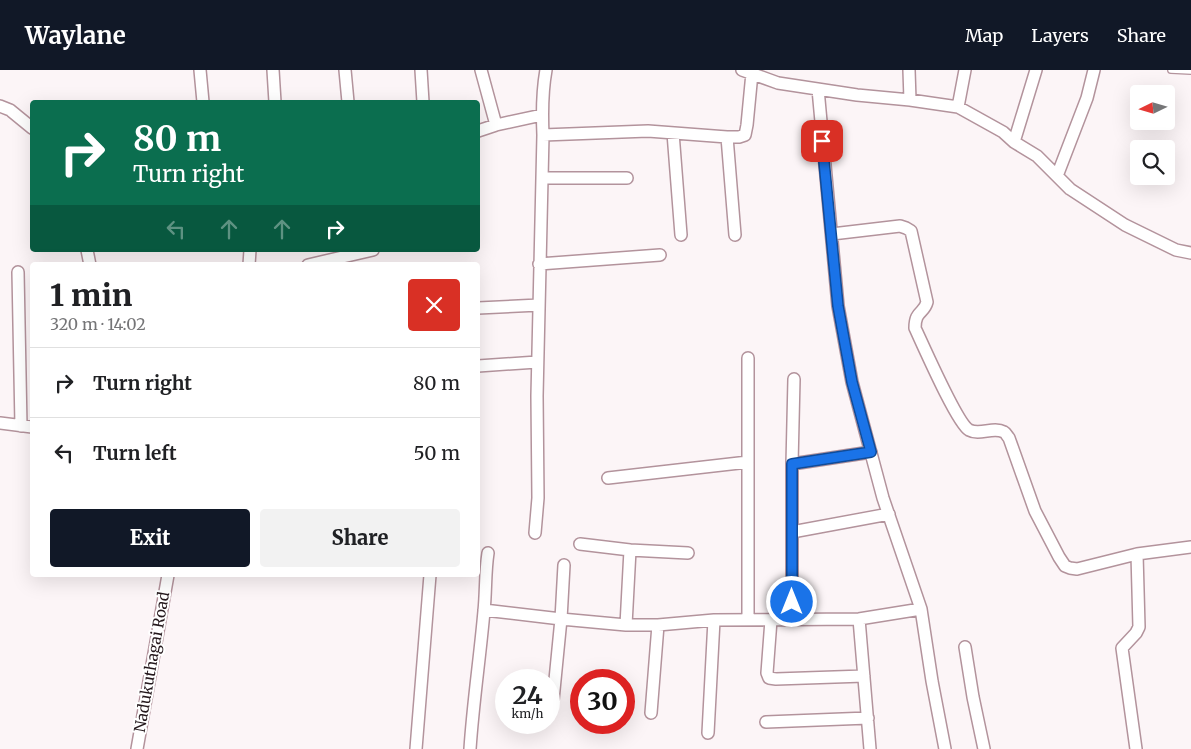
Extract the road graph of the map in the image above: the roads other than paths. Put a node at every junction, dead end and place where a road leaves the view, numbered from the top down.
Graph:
1 (200, 70) edge
2 (273, 70) edge
3 (346, 70) edge
4 (421, 70) edge
5 (482, 70) edge
6 (546, 70) edge
7 (909, 70) edge
8 (965, 70) edge
9 (1036, 70) edge
10 (1094, 70) edge
11 (1171, 70) edge
12 (1191, 71) edge
13 (747, 72) edge
14 (818, 89) junction
15 (203, 100) edge
16 (275, 100) edge
17 (348, 100) edge
18 (423, 100) edge
19 (910, 100) junction
20 (0, 106) edge
21 (958, 107) junction
22 (542, 115) junction
23 (496, 125) junction
24 (30, 126) edge
25 (480, 129) edge
26 (673, 133) junction
27 (542, 135) junction
28 (726, 137) junction
29 (1014, 142) junction
30 (1057, 176) junction
31 (542, 178) junction
32 (627, 178) dead end
33 (832, 234) junction
34 (681, 235) dead end
35 (736, 235) dead end
36 (364, 252) edge
37 (1191, 253) edge
38 (660, 255) dead end
39 (321, 262) edge
40 (540, 264) junction
41 (18, 272) dead end
42 (539, 305) junction
43 (480, 308) edge
44 (748, 358) dead end
45 (537, 362) junction
46 (480, 366) edge
47 (794, 379) dead end
48 (0, 423) edge
49 (27, 427) edge
50 (871, 452) junction
51 (748, 462) junction
52 (792, 464) junction
53 (608, 478) dead end
54 (889, 514) junction
55 (792, 532) junction
56 (536, 533) dead end
57 (580, 544) dead end
58 (1191, 547) edge
59 (630, 550) junction
60 (488, 553) dead end
61 (688, 553) dead end
62 (1137, 554) junction
63 (564, 565) dead end
64 (168, 577) edge
65 (430, 577) edge
66 (921, 609) junction
67 (484, 610) junction
68 (561, 619) junction
69 (859, 619) junction
70 (714, 620) junction
71 (748, 620) junction
72 (771, 620) junction
73 (792, 620) junction
74 (626, 625) junction
75 (658, 625) junction
76 (966, 647) dead end
77 (556, 669) edge
78 (864, 676) junction
79 (651, 713) dead end
80 (868, 718) junction
81 (766, 722) dead end
82 (708, 734) dead end
83 (137, 749) edge
84 (416, 749) edge
85 (470, 749) edge
86 (870, 749) edge
87 (945, 749) edge
88 (984, 749) edge
89 (1136, 749) edge

1 - 15 street
2 - 16 street
3 - 17 street
4 - 18 street
5 - 23 street
6 - 22 street
7 - 19 street
8 - 21 street
9 - 29 street
10 - 30 street
11 - 12 lane
13 - 14 street
13 - 28 street
14 - 19 street
14 - 33 street
19 - 21 street
20 - 24 street
21 - 29 street
22 - 23 street
22 - 27 street
23 - 25 street
26 - 27 street
26 - 28 street
26 - 34 street
27 - 31 street
28 - 35 street
29 - 30 street
30 - 37 street
31 - 32 street
31 - 40 street
33 - 50 street
33 - 62 street
36 - 39 street
38 - 40 street
40 - 42 street
41 - 49 street
42 - 43 street
42 - 45 street
44 - 51 street
45 - 46 street
45 - 56 street
47 - 52 street
48 - 49 street
50 - 52 street
50 - 54 street
51 - 53 street
51 - 71 street
52 - 55 street
54 - 55 street
54 - 66 street
55 - 73 street
57 - 59 street
58 - 62 street
59 - 61 street
59 - 74 street
60 - 67 street
62 - 89 street
63 - 68 street
64 - 83 street, Nadukuthagai Road
65 - 84 street
66 - 69 street
66 - 87 street
67 - 68 street
67 - 85 street
68 - 74 street
68 - 77 street
69 - 73 street
69 - 78 street
70 - 71 street
70 - 75 street
70 - 82 street
71 - 72 street
72 - 73 street
72 - 78 street
74 - 75 street
75 - 79 street
76 - 88 street
78 - 80 street
80 - 81 street
80 - 86 street

